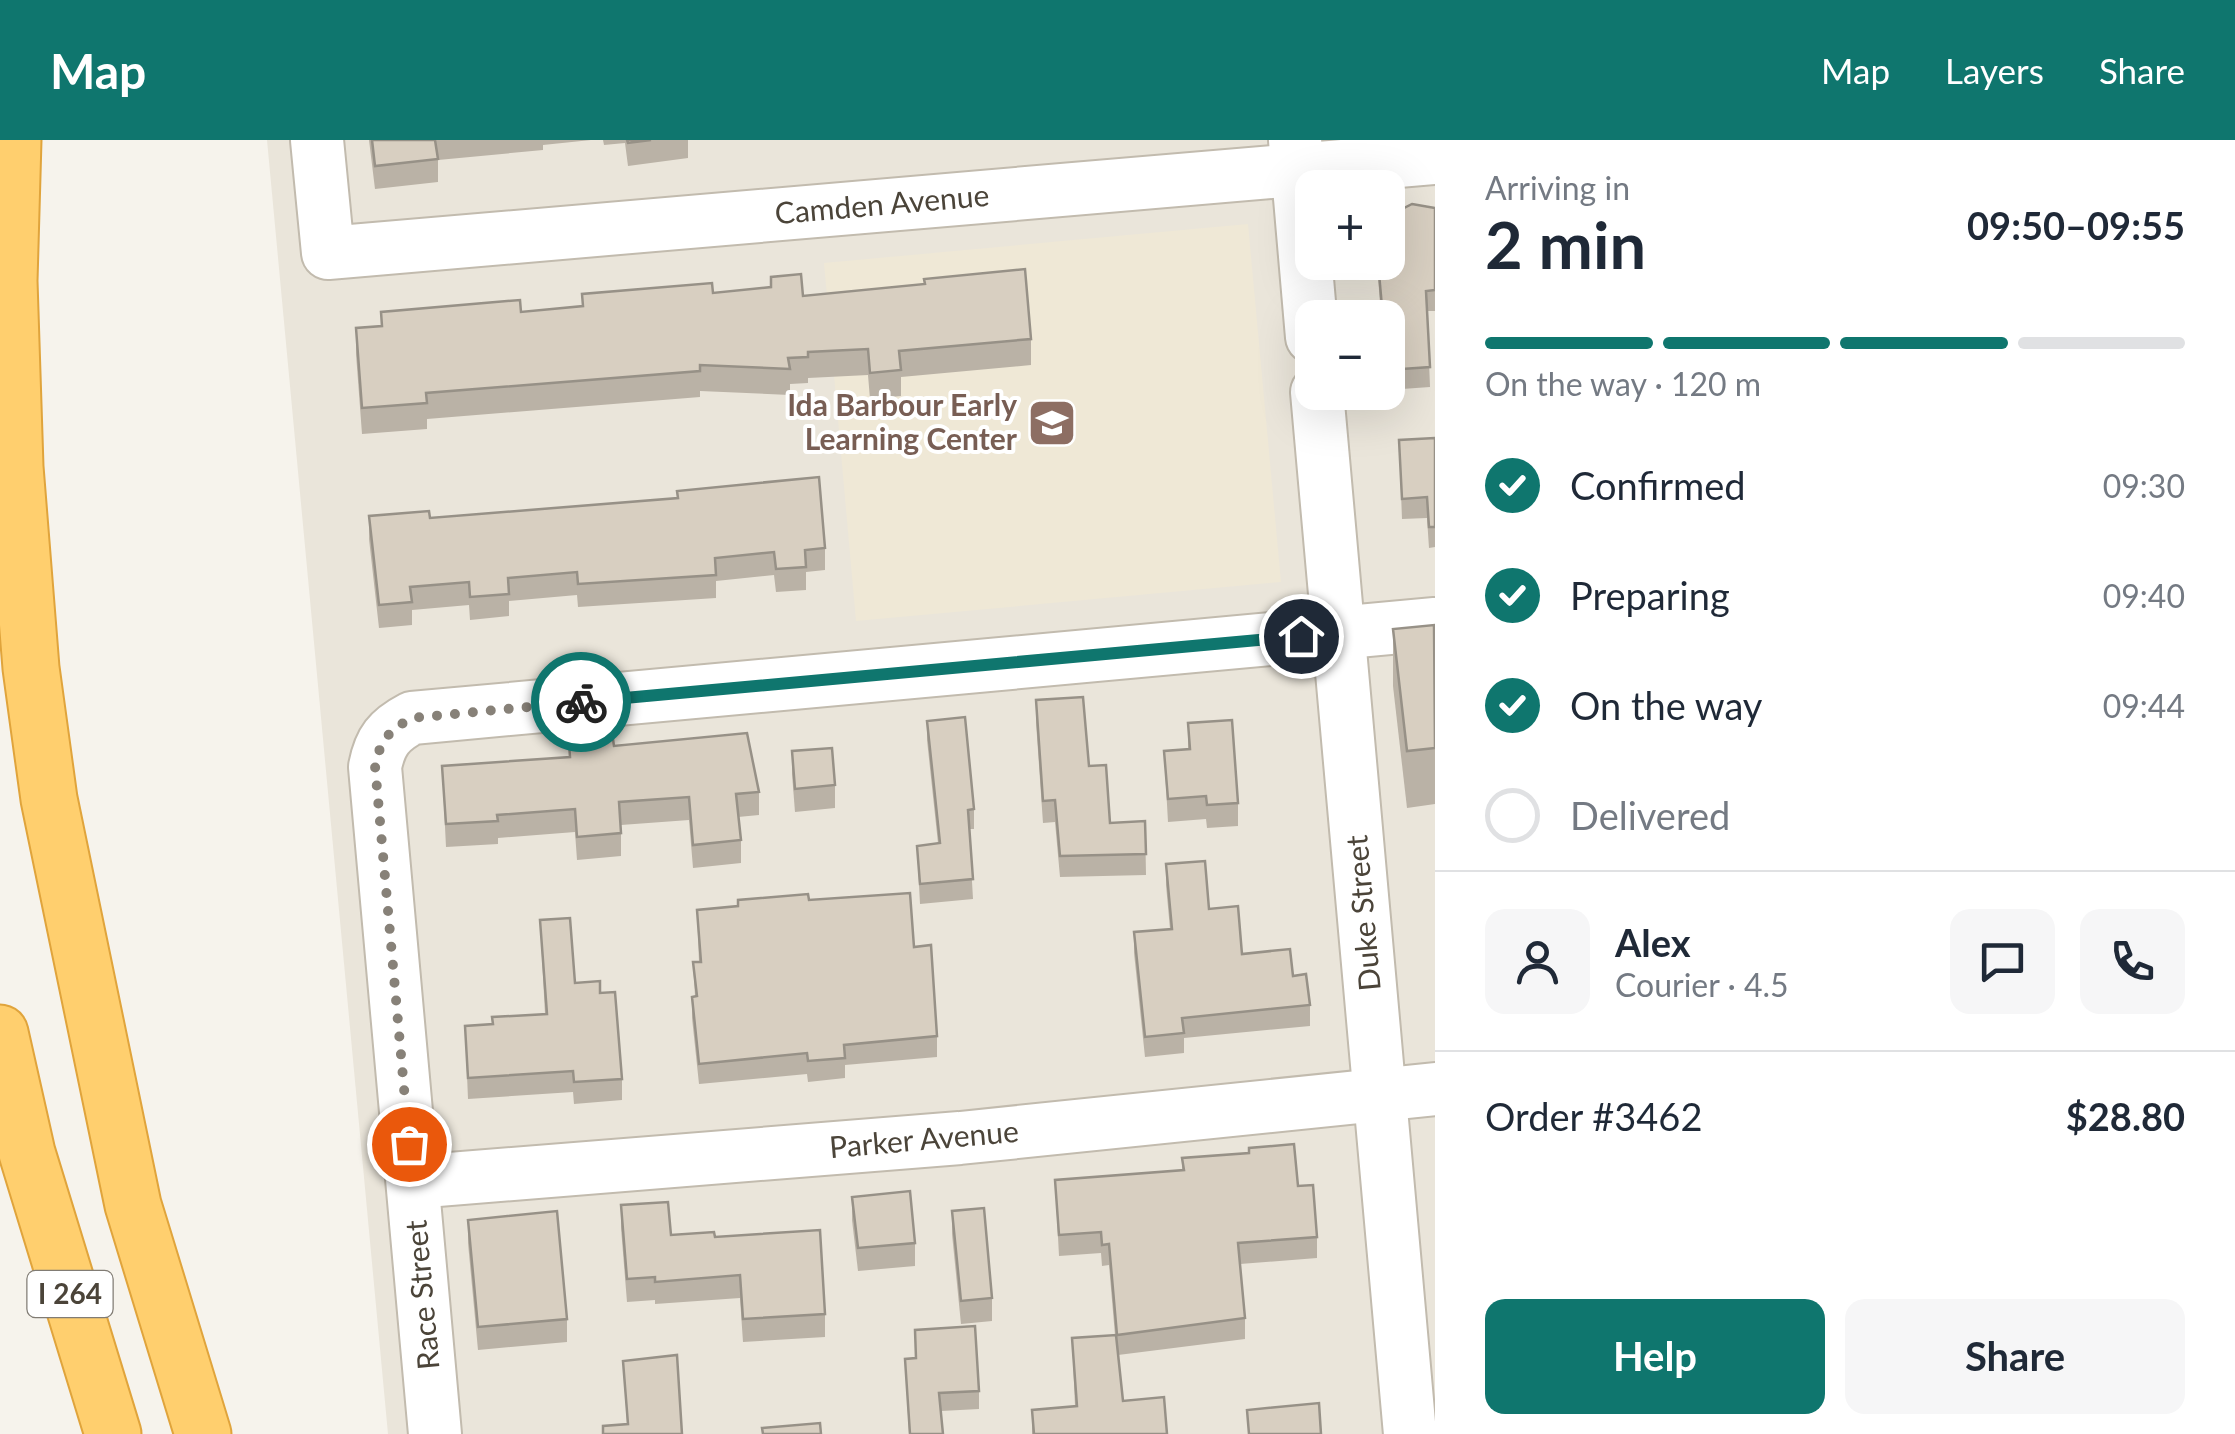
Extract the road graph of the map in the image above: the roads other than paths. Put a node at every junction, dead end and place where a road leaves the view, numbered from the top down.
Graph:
1 (13, 140) edge
2 (318, 140) edge
3 (1296, 155) edge
4 (1435, 158) edge
5 (1309, 300) edge
6 (1320, 410) edge
7 (1435, 624) edge
8 (1339, 632) junction
9 (0, 1033) edge
10 (1435, 1089) edge
11 (1380, 1094) junction
12 (413, 1182) junction
13 (113, 1434) edge
14 (203, 1434) edge
15 (435, 1434) edge
16 (1410, 1434) edge

1 - 14 highway, I 264
2 - 3 street, Camden Avenue
3 - 4 street, Camden Avenue
3 - 5 street
6 - 8 street, Duke Street
7 - 8 street, Race Street
8 - 11 street, Duke Street
8 - 12 street, Race Street
9 - 13 highway, I 264
10 - 11 street, Parker Avenue
11 - 12 street, Parker Avenue
11 - 16 street, Duke Street
12 - 15 street, Race Street

